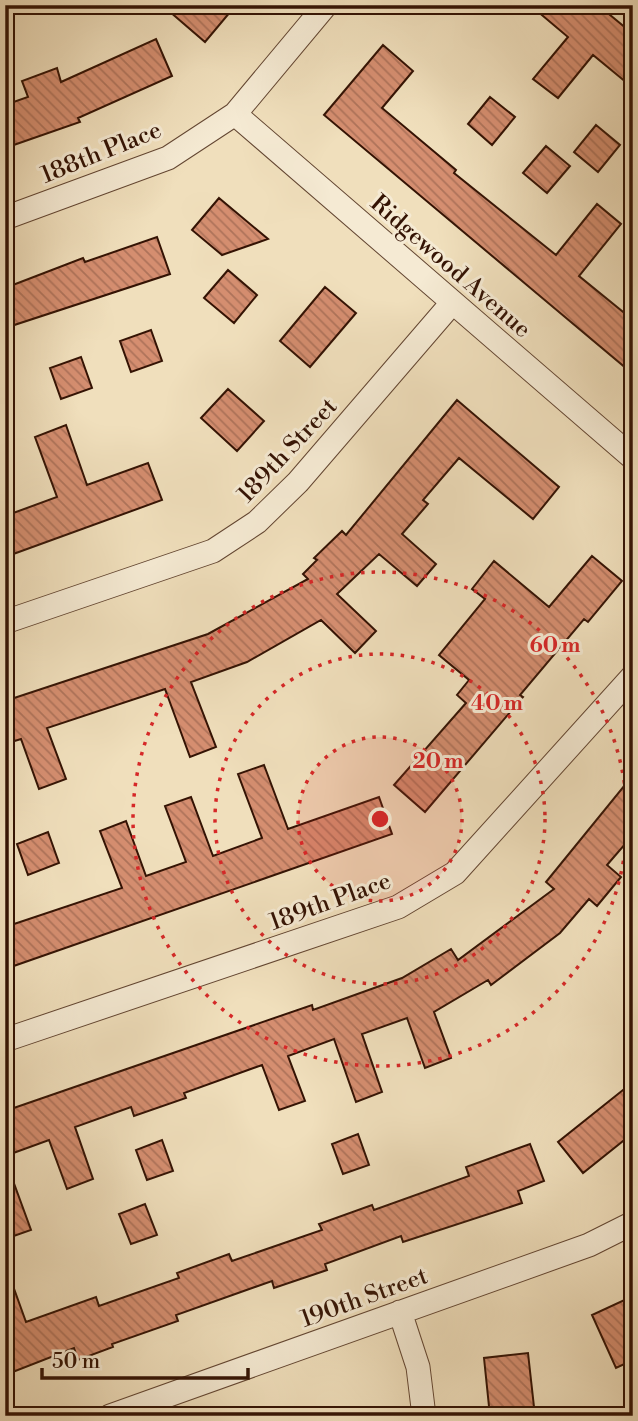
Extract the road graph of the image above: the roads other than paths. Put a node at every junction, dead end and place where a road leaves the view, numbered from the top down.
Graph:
1 (326, 5) edge
2 (235, 114) junction
3 (5, 218) edge
4 (452, 303) junction
5 (633, 458) edge
6 (5, 622) edge
7 (633, 676) edge
8 (5, 1040) edge
9 (633, 1223) edge
10 (400, 1312) junction
11 (110, 1416) edge
12 (424, 1416) edge

1 - 2 street, 188th Place
2 - 3 street, 188th Place
2 - 4 street, Ridgewood Avenue
4 - 5 street, Ridgewood Avenue
4 - 6 street, 189th Street
7 - 8 street, 189th Place
9 - 10 street, 190th Street
10 - 11 street, 190th Street
10 - 12 street

